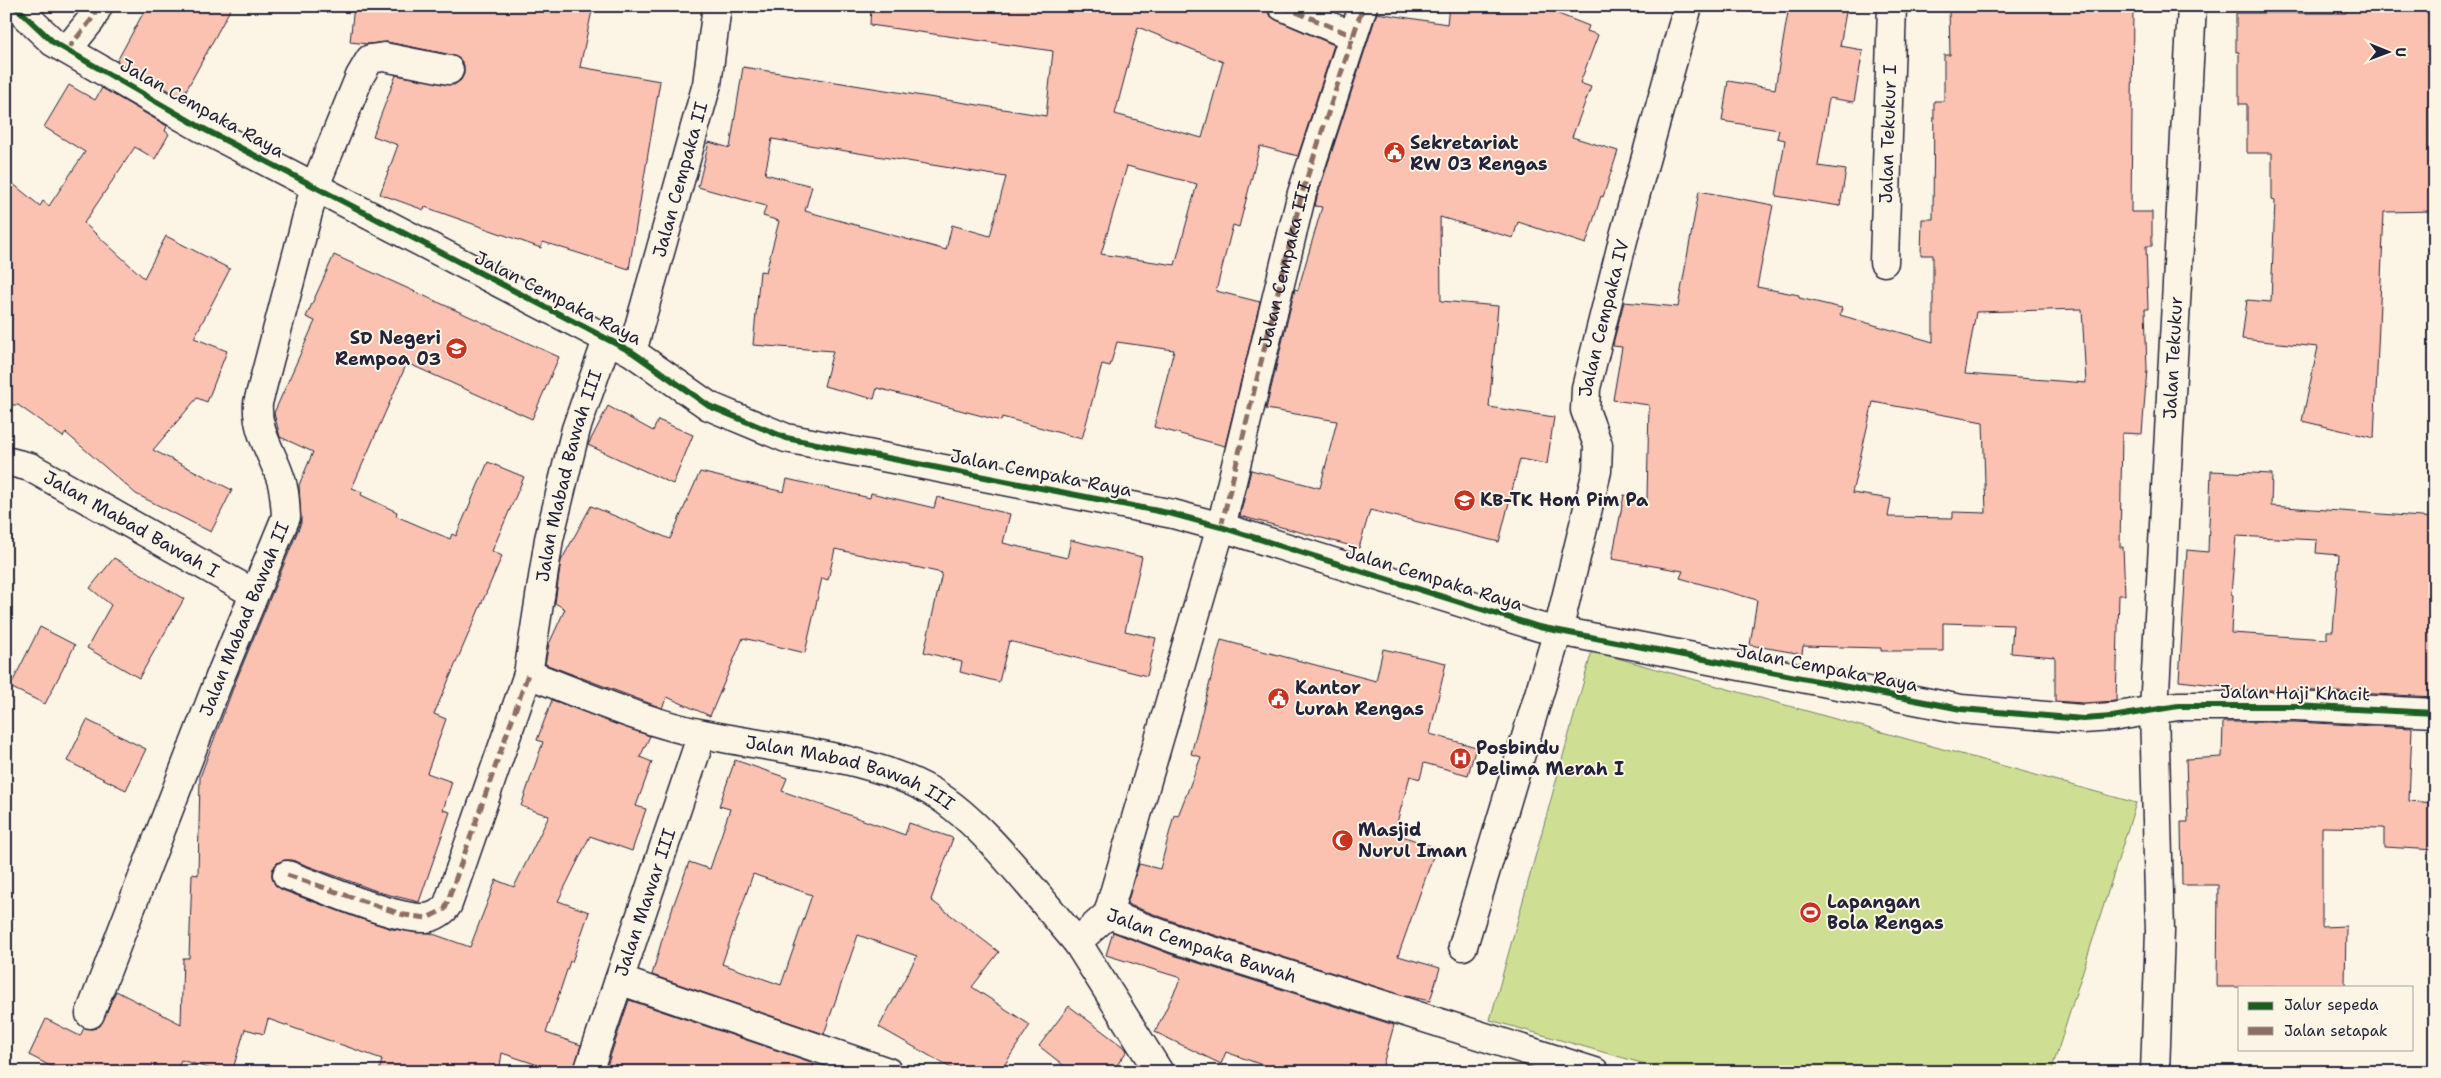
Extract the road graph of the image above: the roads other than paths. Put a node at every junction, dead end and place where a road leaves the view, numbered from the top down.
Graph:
1 (16, 6) edge
2 (98, 6) edge
3 (717, 6) edge
4 (1282, 6) edge
5 (1363, 6) edge
6 (1688, 6) edge
7 (1892, 6) edge
8 (2192, 6) edge
9 (1353, 36) junction
10 (67, 50) junction
11 (449, 70) dead end
12 (315, 186) junction
13 (1884, 262) dead end
14 (607, 340) junction
15 (632, 352) junction
16 (6, 462) edge
17 (1221, 527) junction
18 (253, 593) junction
19 (1558, 631) junction
20 (528, 674) junction
21 (2154, 710) junction
22 (2435, 713) edge
23 (702, 734) junction
24 (286, 875) dead end
25 (1108, 914) junction
26 (1077, 942) junction
27 (1463, 946) dead end
28 (619, 980) junction
29 (90, 1014) dead end
30 (588, 1072) edge
31 (888, 1072) edge
32 (1160, 1072) edge
33 (1595, 1072) edge
34 (2155, 1072) edge

1 - 10 street, Jalan Cempaka Raya
2 - 10 street
3 - 15 street, Jalan Cempaka II
4 - 9 street
5 - 9 street, Jalan Cempaka III
6 - 19 street, Jalan Cempaka IV
7 - 13 street, Jalan Tekukur I
8 - 21 street, Jalan Tekukur
9 - 17 street, Jalan Cempaka III
10 - 12 street, Jalan Cempaka Raya
11 - 12 street, Jalan Mabad Bawah II
12 - 14 street, Jalan Cempaka Raya
12 - 18 street, Jalan Mabad Bawah II
14 - 15 street, Jalan Cempaka Raya
14 - 20 street, Jalan Mabad Bawah III
15 - 17 street, Jalan Cempaka Raya
16 - 18 street, Jalan Mabad Bawah I
17 - 19 street, Jalan Cempaka Raya
17 - 25 street, Jalan Cempaka Bawah
18 - 29 street, Jalan Mabad Bawah II
19 - 21 street, Jalan Cempaka Raya
19 - 27 street, Jalan Cempaka IV
20 - 23 street, Jalan Mabad Bawah III
20 - 24 street, Jalan Mabad Bawah III
21 - 22 street, Jalan Haji Khacit
21 - 34 street, Jalan Tekukur
23 - 26 street, Jalan Mabad Bawah III
23 - 28 street, Jalan Mawar III
25 - 26 street
25 - 33 street, Jalan Cempaka Bawah
26 - 32 street, Jalan Mabad Bawah III
28 - 30 street, Jalan Mawar III
28 - 31 street

